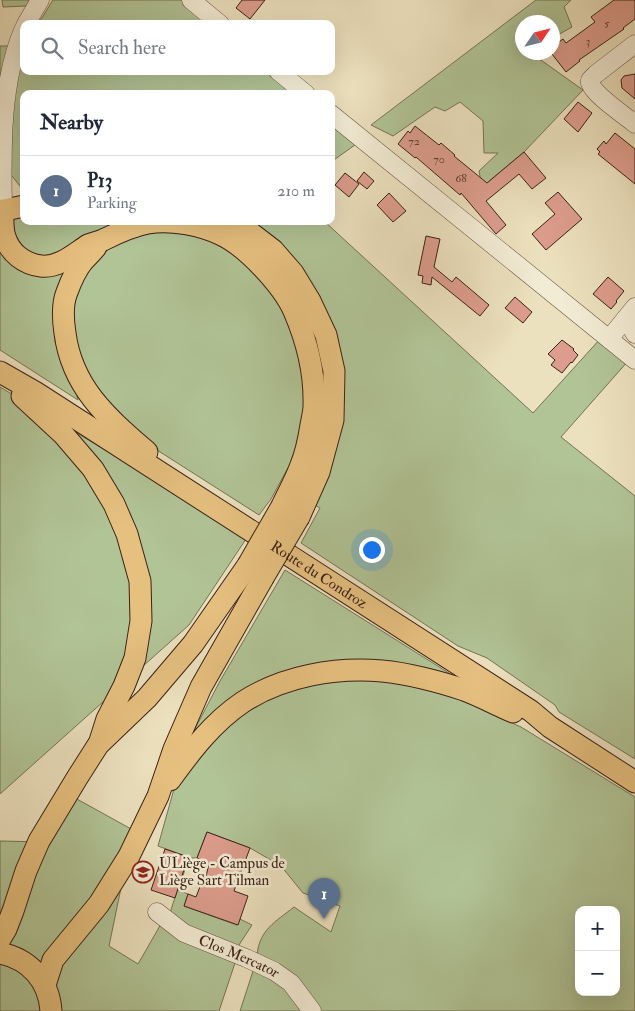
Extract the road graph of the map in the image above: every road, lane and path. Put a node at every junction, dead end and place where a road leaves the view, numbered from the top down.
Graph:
1 (40, 0) edge
2 (191, 0) edge
3 (28, 20) edge
4 (215, 20) edge
5 (20, 38) edge
6 (635, 44) edge
7 (283, 75) edge
8 (301, 90) edge
9 (335, 117) edge
10 (635, 124) edge
11 (20, 207) edge
12 (1, 210) edge
13 (139, 225) edge
14 (189, 225) edge
15 (241, 225) edge
16 (100, 241) junction
17 (631, 313) edge
18 (635, 334) edge
19 (609, 339) junction
20 (0, 360) edge
21 (635, 360) edge
22 (0, 374) edge
23 (148, 454) junction
24 (290, 512) junction
25 (256, 572) junction
26 (550, 726) junction
27 (98, 745) junction
28 (635, 767) edge
29 (635, 782) edge
30 (158, 796) junction
31 (157, 912) dead end
32 (0, 939) edge
33 (0, 953) edge
34 (45, 985) junction
35 (51, 1011) edge
36 (312, 1011) edge

1 - 3 street
2 - 4 street
5 - 12 street
6 - 10 street
7 - 8 street
9 - 19 street
11 - 12 main road
12 - 16 main road
13 - 16 main road
14 - 24 main road
15 - 24 main road
16 - 23 main road
17 - 18 street
17 - 19 street
19 - 21 street
20 - 23 main road, Route du Condroz
22 - 26 main road, Route du Condroz
22 - 27 main road
23 - 28 main road, Route du Condroz
24 - 25 main road, bridge
25 - 27 main road
25 - 30 main road
26 - 29 main road, Route du Condroz
26 - 30 main road
27 - 32 main road
30 - 34 main road
31 - 36 street, Clos Mercator
33 - 34 main road
34 - 35 main road

